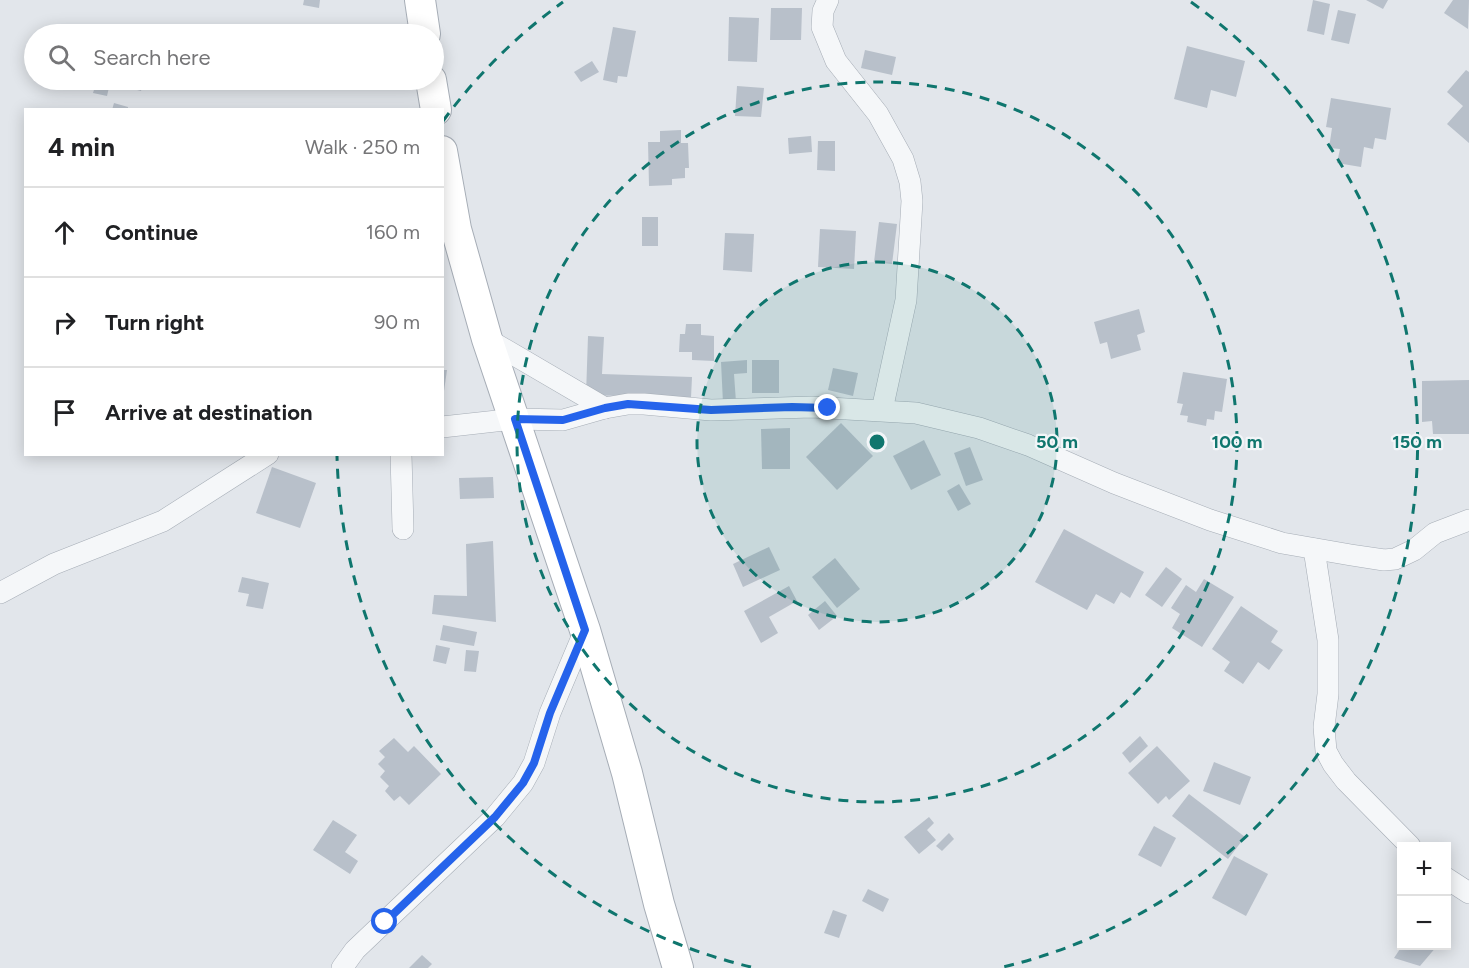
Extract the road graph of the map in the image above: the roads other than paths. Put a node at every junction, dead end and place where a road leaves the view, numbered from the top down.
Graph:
1 (420, 0) edge
2 (828, 0) edge
3 (424, 24) edge
4 (433, 90) edge
5 (436, 108) edge
6 (444, 162) edge
7 (487, 339) junction
8 (605, 408) junction
9 (882, 410) junction
10 (515, 419) junction
11 (444, 427) edge
12 (265, 456) edge
13 (401, 456) edge
14 (1469, 520) edge
15 (403, 529) dead end
16 (1314, 549) junction
17 (0, 592) edge
18 (585, 630) junction
19 (1406, 842) edge
20 (1451, 881) edge
21 (1469, 893) edge
22 (342, 968) edge
23 (678, 968) edge

1 - 3 main road
2 - 9 street
4 - 5 main road
6 - 7 main road
7 - 8 street
7 - 10 main road
8 - 9 street
8 - 10 street
9 - 16 street
10 - 11 street
10 - 18 main road
12 - 17 street
13 - 15 street
14 - 16 street
16 - 19 street
18 - 22 street
18 - 23 main road
20 - 21 street

